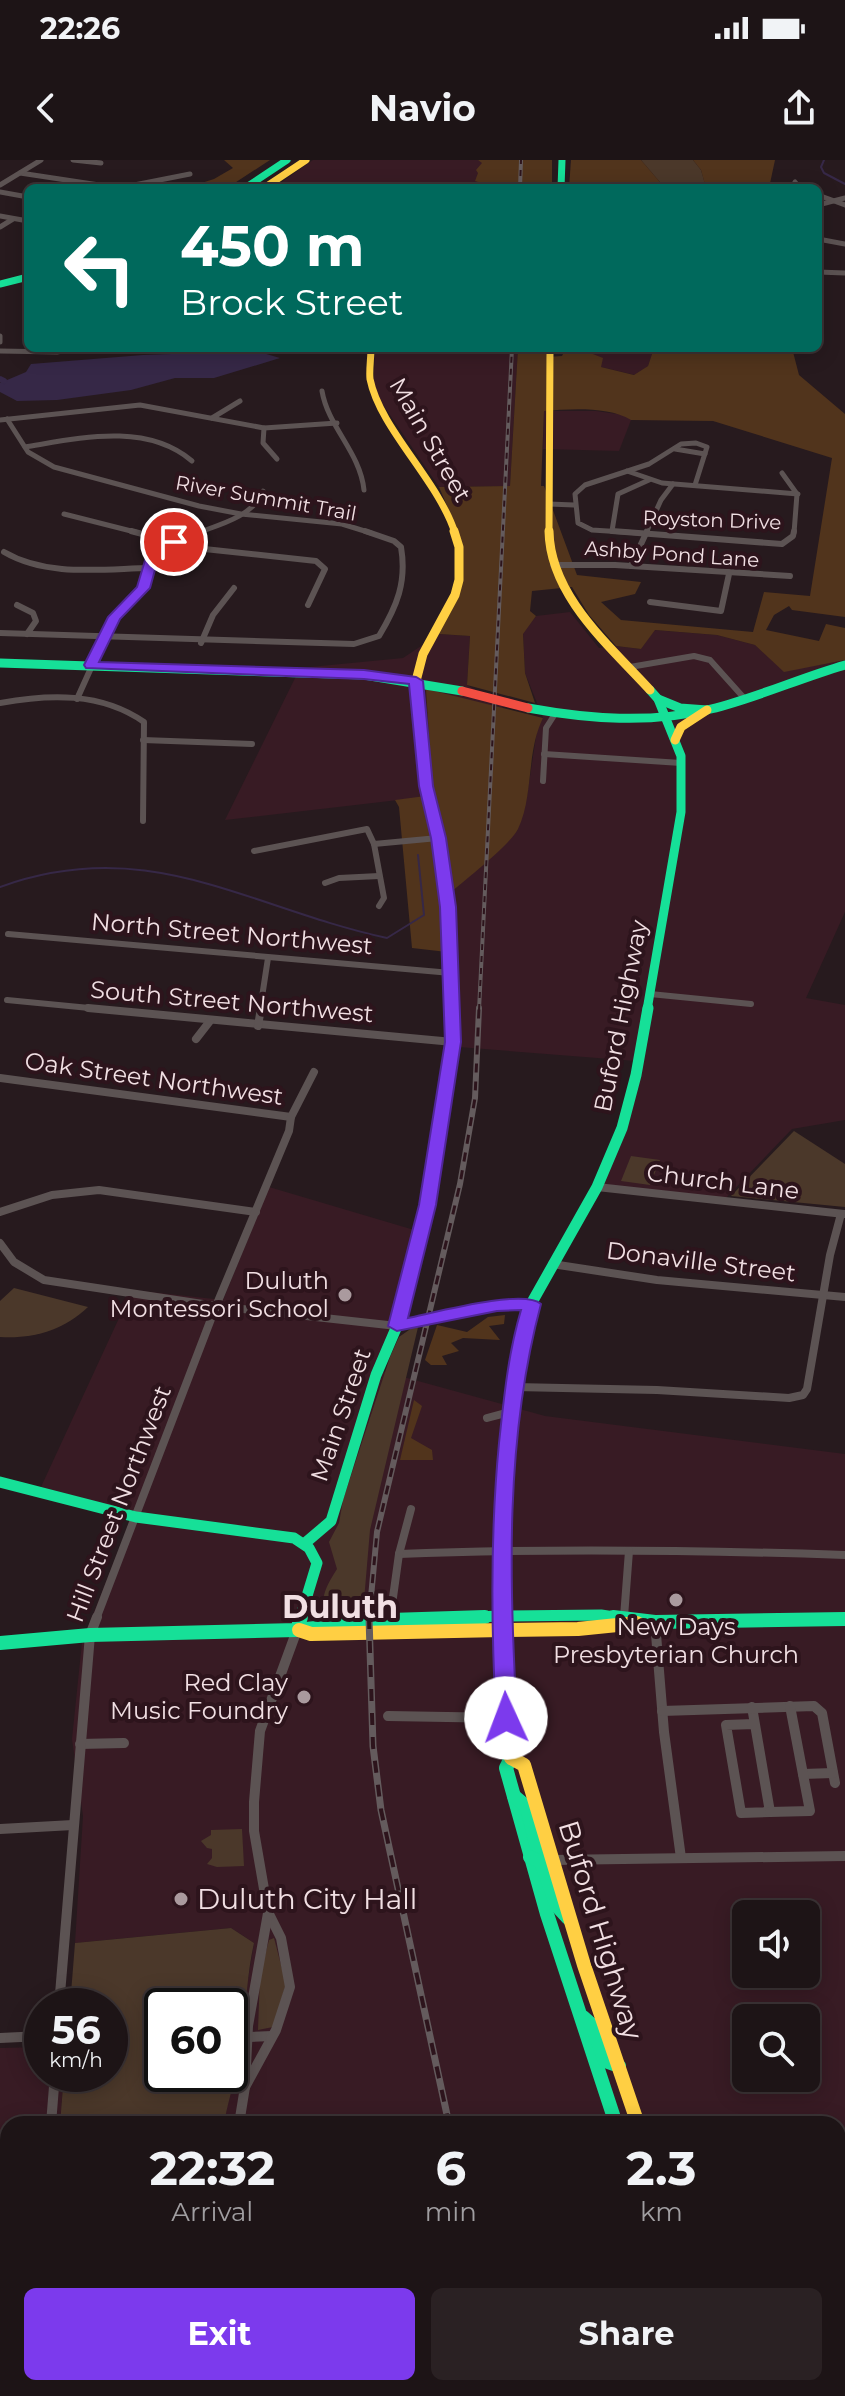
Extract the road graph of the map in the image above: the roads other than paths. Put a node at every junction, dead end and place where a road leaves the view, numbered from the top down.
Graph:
1 (41, 160) edge
2 (73, 160) edge
3 (287, 160) edge
4 (306, 160) edge
5 (562, 161) edge
6 (101, 163) dead end
7 (20, 173) junction
8 (190, 174) dead end
9 (93, 184) edge
10 (139, 184) edge
11 (251, 184) edge
12 (270, 184) edge
13 (561, 184) edge
14 (0, 185) edge
15 (0, 192) edge
16 (24, 196) edge
17 (822, 197) edge
18 (845, 198) edge
19 (833, 201) junction
20 (822, 204) edge
21 (845, 205) edge
22 (0, 216) edge
23 (14, 219) junction
24 (24, 220) edge
25 (0, 227) edge
26 (822, 240) edge
27 (845, 244) edge
28 (822, 272) edge
29 (845, 273) edge
30 (24, 278) edge
31 (0, 284) edge
32 (24, 285) edge
33 (0, 291) edge
34 (0, 351) edge
35 (24, 351) edge
36 (371, 352) edge
37 (550, 352) edge
38 (322, 391) dead end
39 (240, 401) dead end
40 (212, 418) junction
41 (4, 419) edge
42 (337, 423) junction
43 (264, 428) junction
44 (25, 447) junction
45 (277, 459) dead end
46 (192, 461) dead end
47 (627, 471) junction
48 (782, 473) dead end
49 (650, 480) junction
50 (673, 484) junction
51 (695, 485) junction
52 (364, 490) dead end
53 (263, 491) dead end
54 (798, 494) junction
55 (549, 504) junction
56 (574, 505) junction
57 (64, 514) dead end
58 (241, 514) junction
59 (612, 531) junction
60 (648, 534) junction
61 (174, 542) junction
62 (4, 552) dead end
63 (553, 565) junction
64 (631, 566) junction
65 (149, 568) junction
66 (729, 574) junction
67 (790, 576) dead end
68 (234, 588) dead end
69 (650, 602) dead end
70 (17, 605) dead end
71 (308, 605) dead end
72 (0, 633) edge
73 (27, 634) junction
74 (103, 639) junction
75 (201, 643) junction
76 (0, 663) edge
77 (91, 665) junction
78 (845, 665) edge
79 (630, 667) junction
80 (416, 681) junction
81 (744, 698) junction
82 (77, 699) junction
83 (658, 699) junction
84 (0, 703) edge
85 (707, 710) junction
86 (555, 714) junction
87 (667, 717) junction
88 (143, 740) junction
89 (675, 740) junction
90 (252, 744) dead end
91 (544, 754) junction
92 (681, 763) junction
93 (543, 781) dead end
94 (143, 821) dead end
95 (438, 838) junction
96 (374, 844) junction
97 (254, 851) dead end
98 (379, 876) junction
99 (325, 883) dead end
100 (379, 906) dead end
101 (8, 934) dead end
102 (268, 958) junction
103 (451, 973) junction
104 (650, 994) junction
105 (7, 1000) dead end
106 (751, 1004) dead end
107 (210, 1021) junction
108 (258, 1026) junction
109 (196, 1039) dead end
110 (453, 1042) junction
111 (314, 1072) dead end
112 (0, 1078) edge
113 (291, 1117) junction
114 (289, 1131) joint
115 (597, 1187) junction
116 (0, 1212) edge
117 (256, 1212) junction
118 (843, 1214) edge
119 (0, 1243) edge
120 (0, 1259) edge
121 (14, 1262) junction
122 (552, 1264) junction
123 (823, 1295) junction
124 (845, 1297) edge
125 (531, 1304) junction
126 (216, 1306) junction
127 (397, 1326) junction
128 (515, 1387) junction
129 (513, 1411) junction
130 (487, 1418) dead end
131 (0, 1482) edge
132 (411, 1509) dead end
133 (136, 1517) junction
134 (304, 1544) junction
135 (500, 1550) junction
136 (629, 1551) junction
137 (399, 1554) junction
138 (845, 1555) edge
139 (308, 1599) junction
140 (500, 1616) junction
141 (624, 1617) junction
142 (845, 1619) edge
143 (390, 1620) junction
144 (367, 1622) junction
145 (651, 1622) junction
146 (297, 1630) junction
147 (502, 1630) junction
148 (90, 1635) junction
149 (0, 1643) edge
150 (790, 1706) junction
151 (752, 1707) junction
152 (662, 1711) junction
153 (388, 1716) dead end
154 (506, 1718) junction
155 (754, 1724) junction
156 (124, 1743) dead end
157 (80, 1744) junction
158 (511, 1758) junction
159 (803, 1774) junction
160 (514, 1796) junction
161 (770, 1812) junction
162 (73, 1825) junction
163 (0, 1829) edge
164 (845, 1856) edge
165 (530, 1857) junction
166 (681, 1858) junction
167 (553, 1860) junction
168 (268, 1912) junction
169 (571, 1920) junction
170 (60, 1988) edge
171 (581, 2015) junction
172 (248, 2029) edge
173 (272, 2036) junction
174 (24, 2037) edge
175 (248, 2037) edge
176 (0, 2038) edge
177 (619, 2066) junction
178 (248, 2081) edge
179 (54, 2092) edge
180 (244, 2092) edge
181 (52, 2116) edge
182 (240, 2116) edge
183 (613, 2116) edge
184 (635, 2116) edge

1 - 7 street
2 - 6 street
3 - 11 main road
4 - 12 main road
5 - 13 main road
7 - 9 street
7 - 14 street
8 - 10 street
15 - 16 street
17 - 19 street
18 - 19 street
19 - 20 street
19 - 21 street
22 - 23 street
23 - 24 street
23 - 25 street
26 - 27 street
28 - 29 street
30 - 31 main road
32 - 33 main road
34 - 35 street
36 - 80 main road, Main Street
37 - 55 main road, Buford Highway
38 - 42 street
39 - 40 street
40 - 41 street
40 - 43 street
41 - 44 street, River Summit Trail
42 - 43 street
42 - 52 street
43 - 45 street
44 - 46 street
44 - 58 street, River Summit Trail
47 - 49 street
47 - 51 street, Royston Drive
47 - 56 street, Royston Drive
48 - 54 street, Royston Drive
49 - 50 street
49 - 59 street
50 - 51 street
50 - 60 street
51 - 54 street
53 - 58 street
54 - 60 street, Royston Drive
55 - 56 street
55 - 63 main road, Buford Highway
56 - 59 street, Royston Drive
57 - 61 street
58 - 61 street
58 - 75 street, River Summit Trail
59 - 60 street, Royston Drive
60 - 64 street
61 - 65 street
61 - 71 street
62 - 65 street
63 - 64 street, Ashby Pond Lane
63 - 79 main road, Buford Highway
64 - 66 street, Ashby Pond Lane
65 - 74 street
66 - 67 street, Ashby Pond Lane
66 - 69 street
68 - 75 street
70 - 73 street
72 - 73 street, River Summit Trail
73 - 74 street, River Summit Trail
74 - 75 street, River Summit Trail
74 - 77 street
76 - 77 main road
77 - 80 main road
77 - 82 street
78 - 81 main road
79 - 81 street
79 - 83 main road, Buford Highway
80 - 86 main road, bridge
80 - 95 main road, Main Street
81 - 85 main road
82 - 84 street
82 - 88 street
83 - 85 main road
83 - 87 main road, Buford Highway
85 - 87 main road
85 - 89 main road
86 - 87 main road
86 - 91 street
87 - 89 main road, Buford Highway
88 - 90 street
88 - 94 street
89 - 92 main road, Buford Highway
91 - 92 street
91 - 93 street
92 - 104 main road, Buford Highway
95 - 96 street
95 - 103 main road, Main Street
96 - 97 street
96 - 98 street
98 - 99 street
98 - 100 street
101 - 102 street, North Street Northwest
102 - 103 street, North Street Northwest
102 - 108 street
103 - 110 main road, Main Street
104 - 106 street
104 - 115 main road, Buford Highway
105 - 107 street, South Street Northwest
107 - 108 street, South Street Northwest
107 - 109 street
108 - 110 street, South Street Northwest
110 - 127 main road, Main Street
111 - 113 street
112 - 113 street, Oak Street Northwest
113 - 114 street, Oak Street Northwest
114 - 117 street, Hill Street Northwest
115 - 118 street, Church Lane
115 - 122 main road, Buford Highway
116 - 117 street
117 - 126 street, Hill Street Northwest
118 - 123 street
119 - 121 street
120 - 121 street
121 - 126 street
122 - 123 street, Donaville Street
122 - 125 main road, Buford Highway
123 - 124 street, Donaville Street
123 - 128 street
125 - 127 street
125 - 128 main road, Buford Highway
126 - 127 street
126 - 133 street, Hill Street Northwest
127 - 134 main road, Main Street
128 - 129 main road, Buford Highway
129 - 130 street
129 - 135 main road, Buford Highway
131 - 133 main road
132 - 137 street
133 - 134 main road
133 - 148 street, Hill Street Northwest
134 - 139 main road
135 - 136 street
135 - 137 street
135 - 140 main road, Buford Highway
136 - 138 street
136 - 141 street
137 - 143 street
139 - 144 main road
139 - 146 main road
140 - 141 main road
140 - 143 main road
140 - 147 main road, Buford Highway
141 - 145 main road
142 - 145 main road
143 - 144 main road
144 - 146 main road
145 - 147 main road
145 - 152 street
146 - 147 main road
146 - 148 main road
146 - 168 street
147 - 154 main road, Buford Highway
148 - 149 main road
148 - 157 street, Hill Street Northwest
150 - 151 street
150 - 159 street
150 - 159 street
151 - 152 street
151 - 155 street
152 - 166 street
153 - 154 street
154 - 158 main road, Buford Highway
155 - 161 street
155 - 161 street
156 - 157 street
157 - 162 street, Hill Street Northwest
158 - 160 main road, Buford Highway
158 - 167 main road, Buford Highway
159 - 161 street
160 - 165 main road, Buford Highway
160 - 167 main road
162 - 163 street
162 - 170 street, Hill Street Northwest
164 - 166 street
165 - 169 main road
165 - 171 main road, Buford Highway
166 - 167 street
167 - 169 main road, Buford Highway
168 - 172 street
168 - 173 street
169 - 177 main road, Buford Highway
171 - 177 main road
171 - 183 main road, Buford Highway
173 - 175 street
173 - 178 street
174 - 176 street
177 - 184 main road, Buford Highway
179 - 181 street
180 - 182 street

